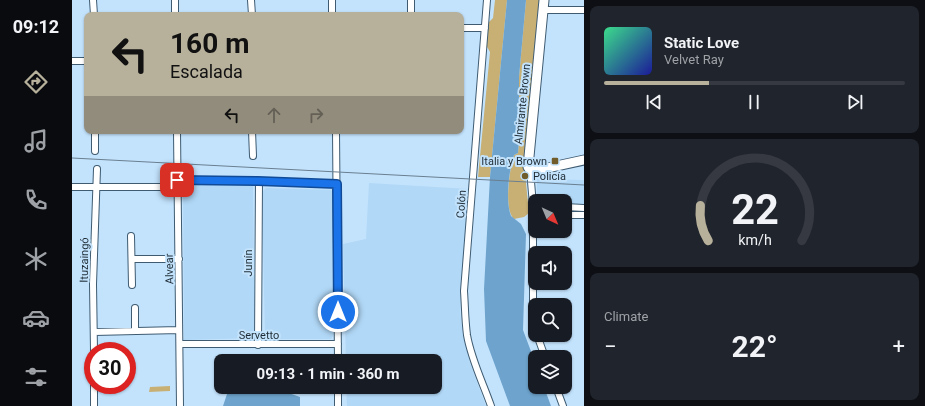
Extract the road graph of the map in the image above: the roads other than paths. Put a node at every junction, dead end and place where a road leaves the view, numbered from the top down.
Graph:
1 (93, 0) edge
2 (175, 0) edge
3 (252, 0) edge
4 (332, 0) edge
5 (411, 0) edge
6 (487, 0) edge
7 (544, 0) edge
8 (543, 10) junction
9 (584, 10) edge
10 (94, 12) edge
11 (175, 12) edge
12 (252, 12) edge
13 (332, 12) edge
14 (411, 12) edge
15 (464, 28) edge
16 (485, 28) junction
17 (72, 61) edge
18 (84, 61) edge
19 (95, 134) edge
20 (177, 134) edge
21 (252, 134) edge
22 (336, 134) edge
23 (95, 151) dead end
24 (253, 156) dead end
25 (584, 160) edge
26 (96, 169) dead end
27 (530, 170) junction
28 (177, 180) junction
29 (258, 181) junction
30 (337, 184) junction
31 (72, 187) edge
32 (96, 187) junction
33 (178, 187) junction
34 (533, 194) edge
35 (572, 207) edge
36 (584, 208) edge
37 (572, 215) edge
38 (584, 215) edge
39 (131, 236) dead end
40 (534, 238) edge
41 (132, 259) junction
42 (178, 259) junction
43 (132, 285) dead end
44 (533, 298) edge
45 (135, 308) dead end
46 (179, 330) junction
47 (135, 331) junction
48 (94, 332) junction
49 (94, 342) edge
50 (180, 344) junction
51 (338, 344) junction
52 (258, 345) junction
53 (338, 354) edge
54 (94, 394) edge
55 (338, 394) edge
56 (559, 394) edge
57 (94, 406) edge
58 (180, 406) edge
59 (338, 406) edge
60 (491, 406) edge
61 (563, 406) edge

1 - 10 street
2 - 11 street
3 - 12 street
4 - 13 street
5 - 14 street
6 - 16 street, Colón
7 - 8 street, Almirante Brown
8 - 9 street
8 - 27 street, Almirante Brown
15 - 16 street
16 - 60 street, Colón
17 - 18 street
19 - 23 street
20 - 28 street, Alvear
21 - 24 street
22 - 30 street
25 - 27 street
26 - 32 street, Ituzaingó
27 - 34 street, Almirante Brown
28 - 29 street
28 - 33 street, Alvear
29 - 30 street
29 - 52 street, Junín
30 - 51 street
31 - 32 street
32 - 33 street
32 - 48 street, Ituzaingó
33 - 42 street, Alvear
35 - 36 street
37 - 38 street
39 - 41 street
40 - 44 street, Almirante Brown
41 - 42 street
41 - 43 street
42 - 46 street, Alvear
45 - 47 street
46 - 47 street
46 - 50 street, Alvear
47 - 48 street
48 - 49 street, Ituzaingó
50 - 52 street, Servetto
50 - 58 street, Alvear
51 - 52 street, Servetto
51 - 53 street
54 - 57 street
55 - 59 street
56 - 61 street

